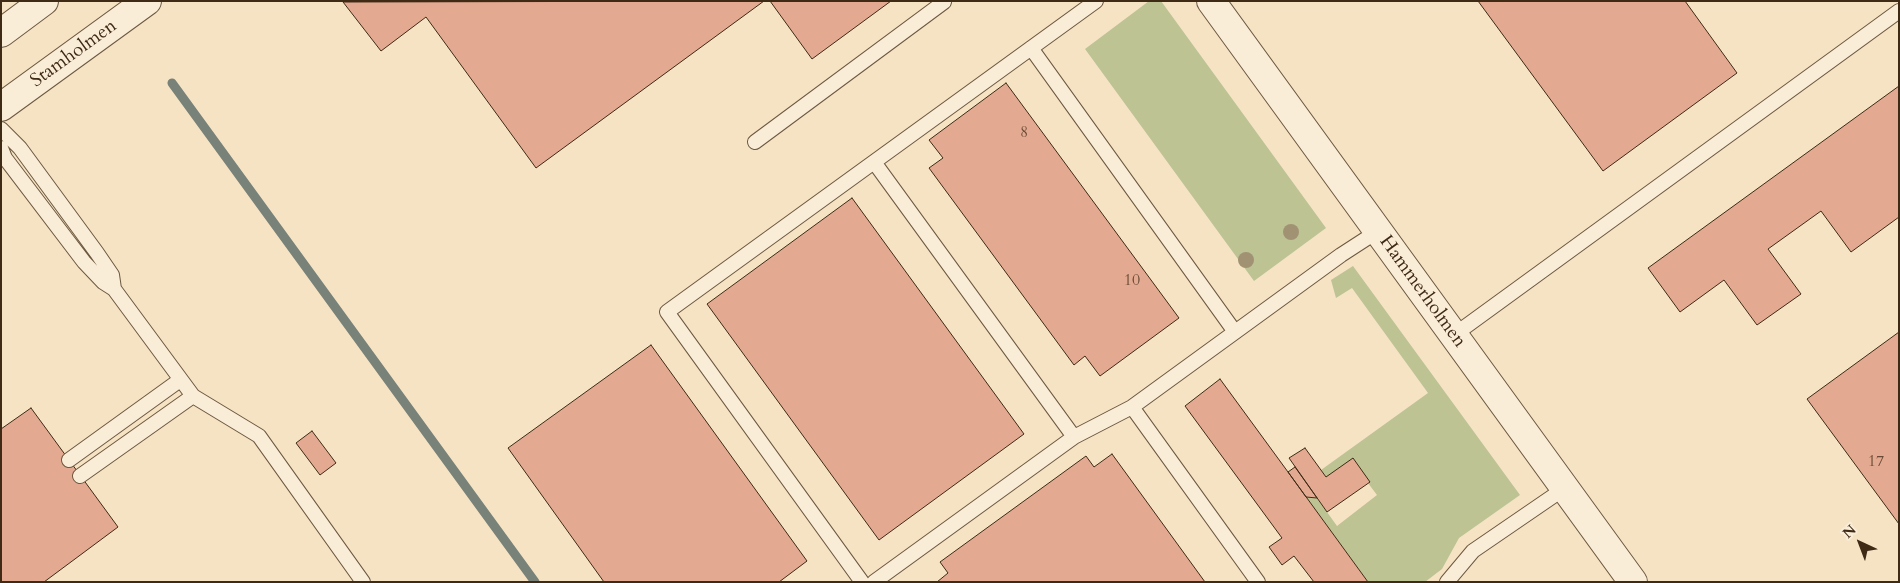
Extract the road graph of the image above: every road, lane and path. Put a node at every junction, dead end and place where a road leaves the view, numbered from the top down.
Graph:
1 (44, 1) edge
2 (147, 1) edge
3 (1096, 1) edge
4 (1211, 1) edge
5 (944, 2) edge
6 (1899, 11) edge
7 (1, 33) edge
8 (1031, 48) junction
9 (1, 107) edge
10 (1, 129) edge
11 (755, 142) dead end
12 (1, 148) edge
13 (874, 162) junction
14 (1378, 231) junction
15 (114, 289) junction
16 (1235, 332) junction
17 (1454, 335) junction
18 (180, 380) junction
19 (193, 396) junction
20 (1132, 407) junction
21 (1074, 437) junction
22 (69, 460) dead end
23 (80, 476) dead end
24 (1565, 488) junction
25 (363, 582) edge
26 (862, 582) edge
27 (874, 582) edge
28 (1258, 582) edge
29 (1447, 582) edge
30 (1633, 582) edge

1 - 7 street
2 - 9 street, Stamholmen
3 - 8 lane
4 - 14 street, Hammerholmen
5 - 11 lane
6 - 17 lane
8 - 13 lane
8 - 16 lane
10 - 15 lane
12 - 15 lane
13 - 21 lane
13 - 26 lane
14 - 16 lane
14 - 17 street, Hammerholmen
15 - 18 lane
16 - 20 lane
17 - 24 street, Hammerholmen
18 - 19 lane
18 - 22 lane
19 - 23 lane
19 - 25 lane
20 - 21 lane
20 - 28 lane
21 - 27 lane
24 - 29 lane
24 - 30 street, Hammerholmen

